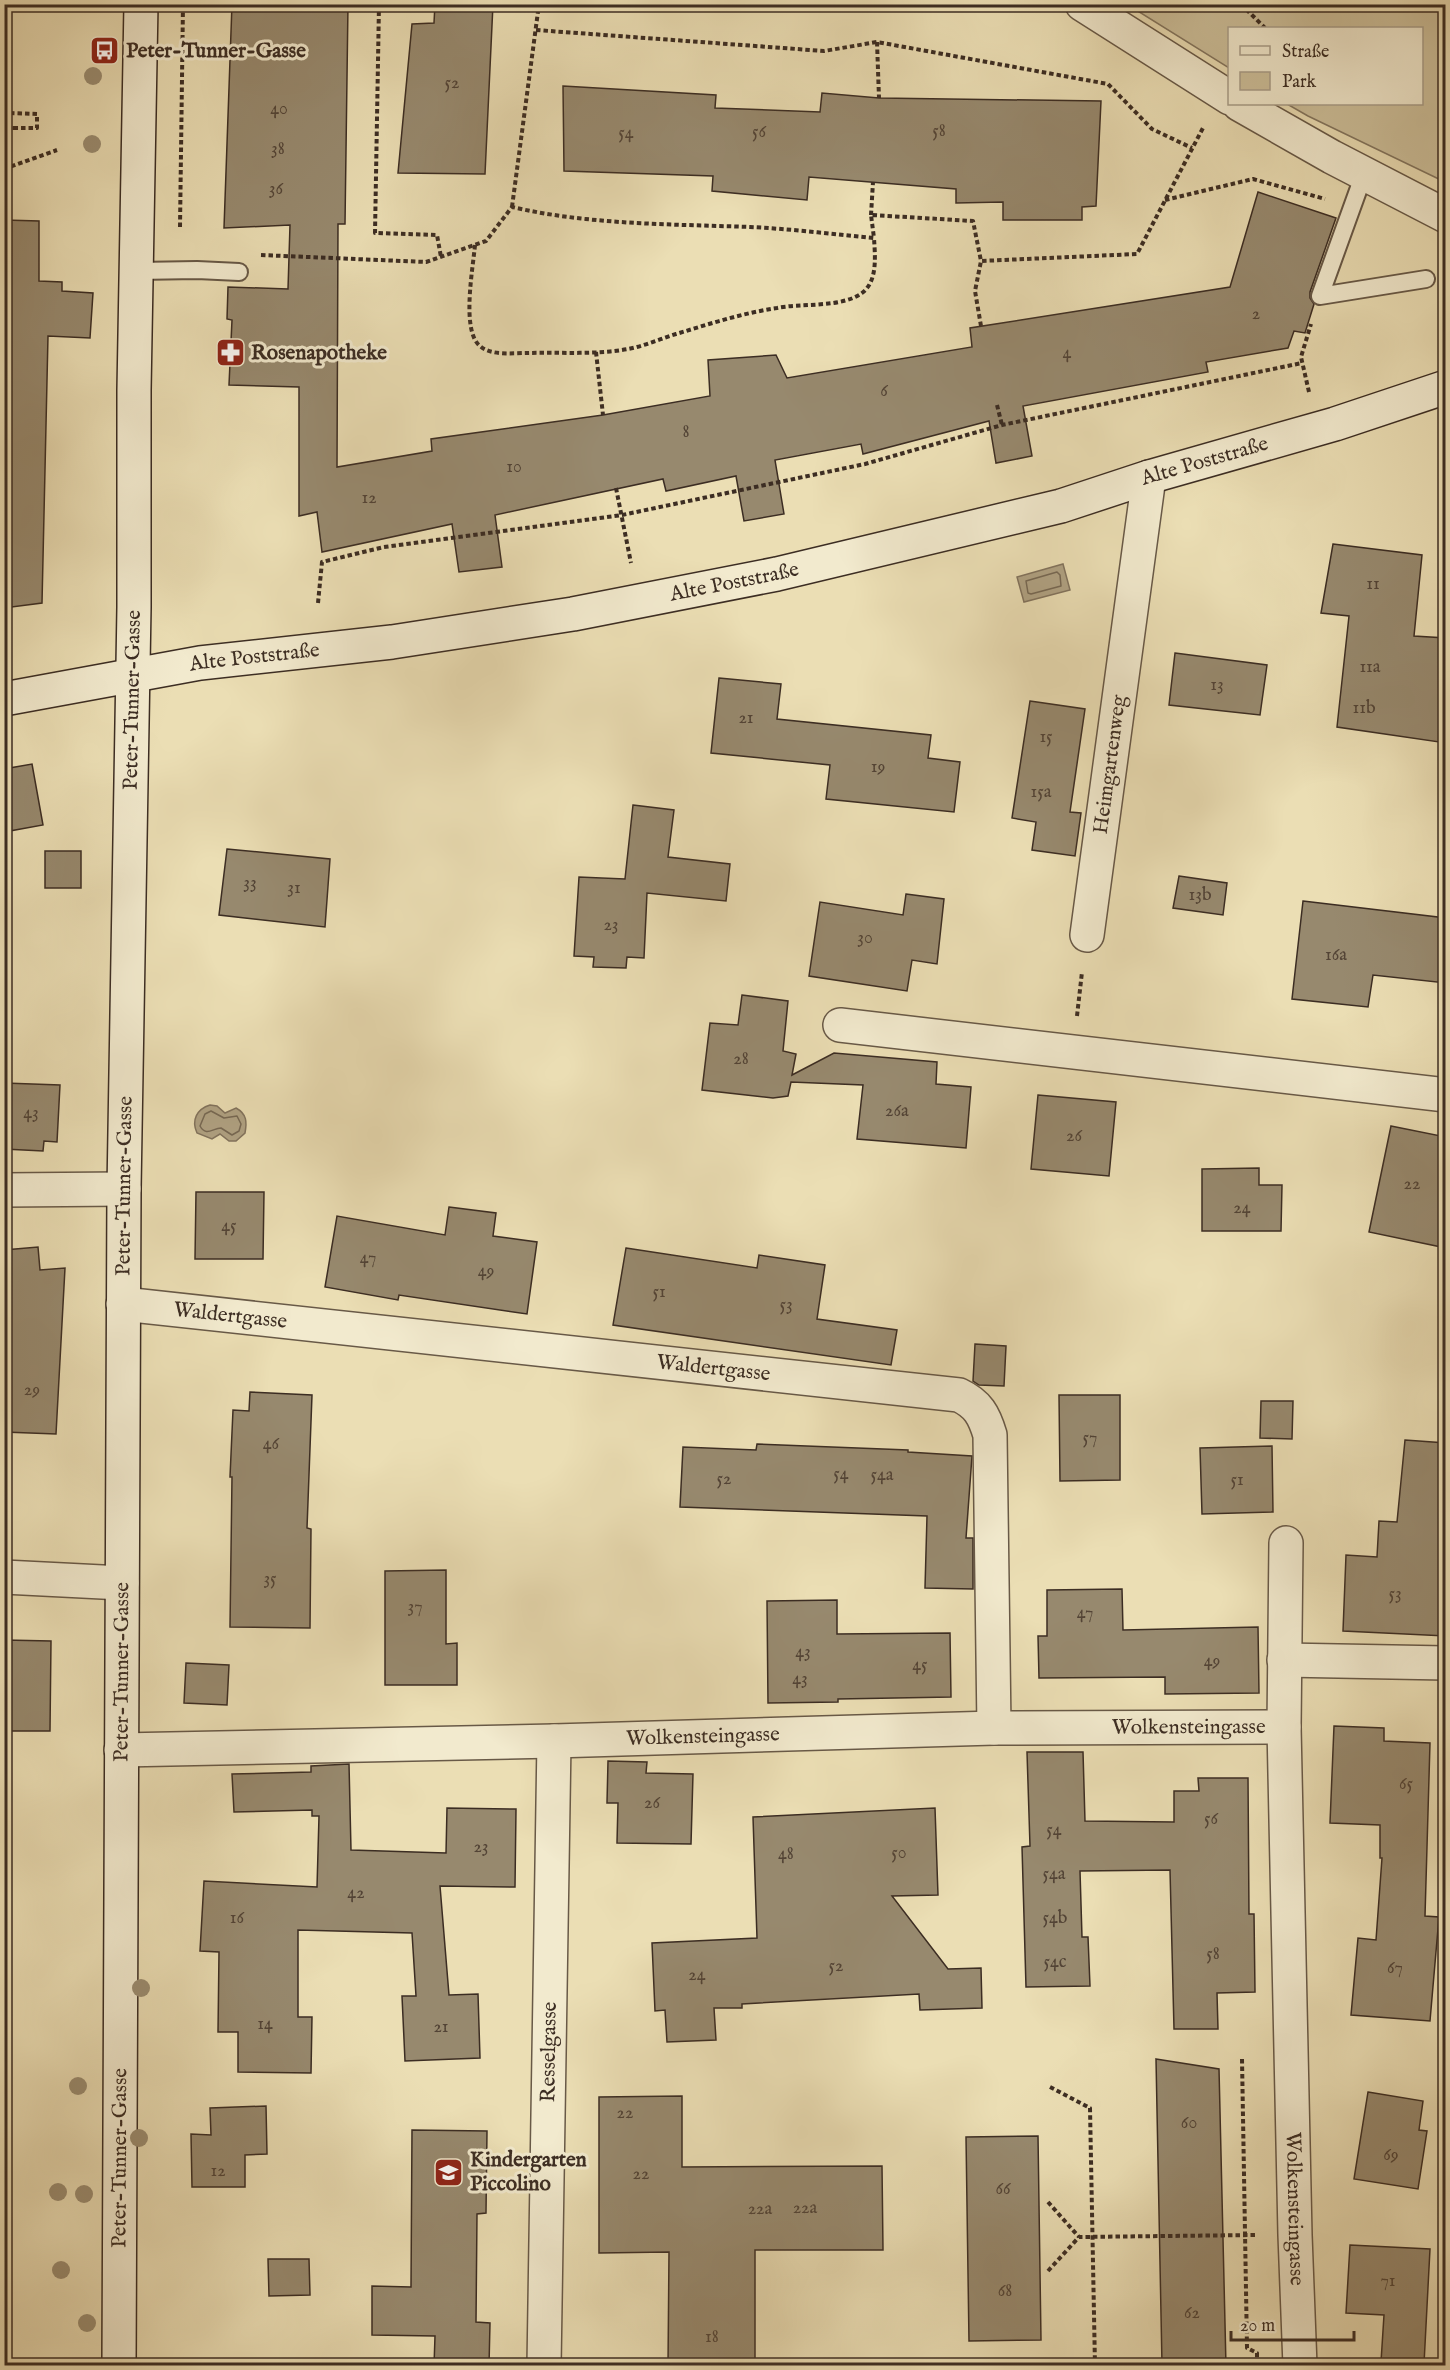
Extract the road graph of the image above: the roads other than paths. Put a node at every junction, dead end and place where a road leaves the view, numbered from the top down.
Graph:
1 (141, 4) edge
2 (1082, 4) edge
3 (1228, 97) edge
4 (1242, 105) edge
5 (1364, 174) junction
6 (1446, 216) edge
7 (136, 271) junction
8 (239, 272) dead end
9 (1426, 279) dead end
10 (1446, 387) edge
11 (1149, 477) junction
12 (132, 676) junction
13 (4, 699) edge
14 (1087, 934) road end
15 (840, 1025) dead end
16 (1446, 1095) edge
17 (124, 1189) junction
18 (4, 1190) edge
19 (123, 1304) junction
20 (1286, 1543) dead end
21 (4, 1577) edge
22 (122, 1583) junction
23 (1284, 1660) junction
24 (1446, 1663) edge
25 (1284, 1727) junction
26 (994, 1728) junction
27 (554, 1741) junction
28 (121, 1750) junction
29 (119, 2366) edge
30 (544, 2366) edge
31 (1300, 2366) edge

1 - 7 street, Peter-Tunner-Gasse
2 - 3 street
4 - 5 street
5 - 6 street
5 - 9 lane
7 - 8 lane
7 - 12 street, Peter-Tunner-Gasse
10 - 11 street, Alte Poststraße
11 - 12 street, Alte Poststraße
11 - 14 street, Heimgartenweg
12 - 13 street, Alte Poststraße
12 - 17 street, Peter-Tunner-Gasse
15 - 16 street
17 - 18 street
17 - 19 street, Peter-Tunner-Gasse
19 - 22 street, Peter-Tunner-Gasse
19 - 26 street, Waldertgasse
20 - 23 street, Wolkensteingasse
21 - 22 street
22 - 28 street, Peter-Tunner-Gasse
23 - 24 street
23 - 25 street, Wolkensteingasse
25 - 26 street, Wolkensteingasse
25 - 31 street, Wolkensteingasse
26 - 27 street, Wolkensteingasse
27 - 28 street, Wolkensteingasse
27 - 30 street, Resselgasse
28 - 29 street, Peter-Tunner-Gasse

